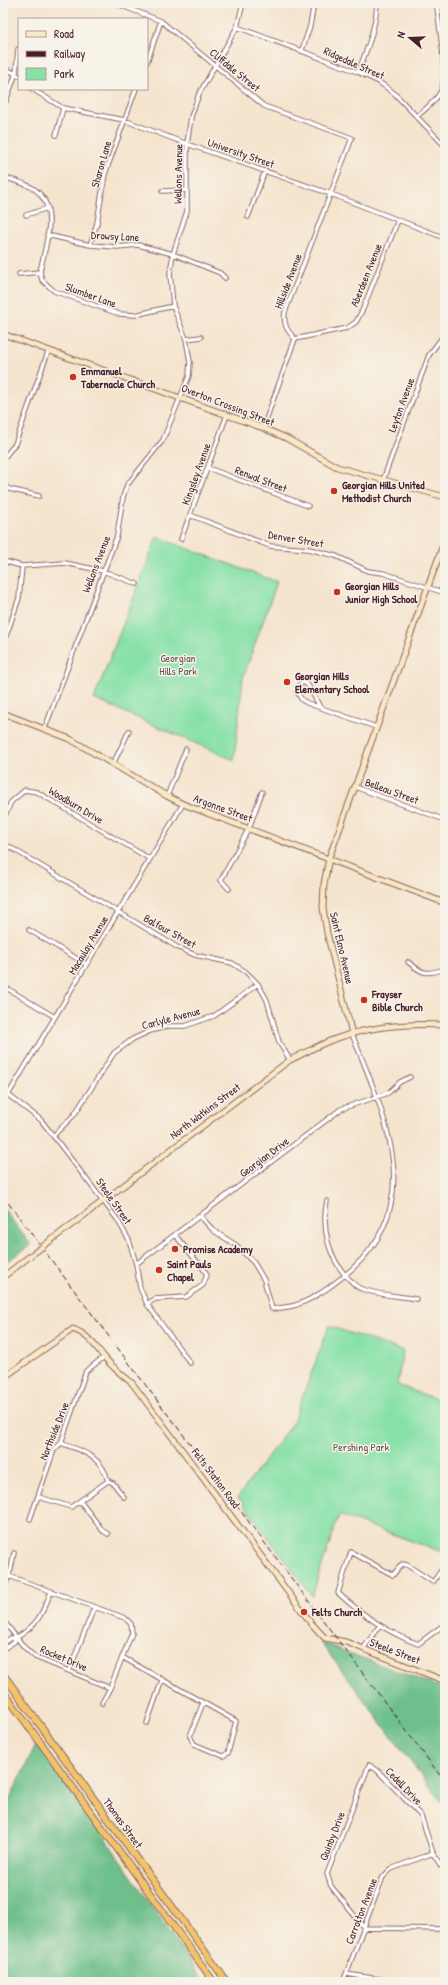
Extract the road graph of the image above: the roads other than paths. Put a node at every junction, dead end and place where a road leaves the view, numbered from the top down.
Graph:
1 (115, 3) edge
2 (243, 3) edge
3 (314, 3) edge
4 (377, 3) edge
5 (438, 3) edge
6 (161, 21) junction
7 (237, 28) junction
8 (18, 49) edge
9 (302, 50) junction
10 (148, 59) edge
11 (216, 66) junction
12 (3, 68) edge
13 (358, 72) junction
14 (17, 75) edge
15 (34, 90) edge
16 (136, 90) edge
17 (63, 108) junction
18 (3, 109) edge
19 (417, 116) junction
20 (124, 120) junction
21 (56, 135) dead end
22 (352, 138) joint
23 (187, 144) junction
24 (445, 146) edge
25 (265, 171) junction
26 (3, 177) edge
27 (162, 190) dead end
28 (187, 190) junction
29 (331, 194) junction
30 (48, 208) junction
31 (26, 215) dead end
32 (248, 217) dead end
33 (398, 220) junction
34 (47, 235) junction
35 (445, 238) edge
36 (90, 245) junction
37 (174, 254) junction
38 (40, 272) junction
39 (19, 274) dead end
40 (225, 278) dead end
41 (173, 306) junction
42 (3, 334) edge
43 (201, 337) dead end
44 (443, 338) edge
45 (186, 339) junction
46 (295, 339) junction
47 (48, 352) junction
48 (180, 398) junction
49 (227, 415) junction
50 (263, 428) junction
51 (3, 459) edge
52 (208, 468) junction
53 (383, 480) junction
54 (3, 485) edge
55 (38, 496) dead end
56 (445, 497) edge
57 (308, 506) dead end
58 (190, 516) junction
59 (181, 539) dead end
60 (445, 540) edge
61 (3, 561) edge
62 (22, 566) junction
63 (103, 572) junction
64 (137, 584) dead end
65 (428, 587) junction
66 (445, 593) edge
67 (3, 645) edge
68 (320, 707) junction
69 (3, 712) edge
70 (376, 727) junction
71 (45, 728) junction
72 (129, 731) dead end
73 (186, 750) dead end
74 (113, 764) junction
75 (355, 787) junction
76 (262, 792) dead end
77 (167, 796) junction
78 (183, 804) junction
79 (3, 820) edge
80 (445, 820) edge
81 (249, 828) junction
82 (3, 842) edge
83 (329, 858) junction
84 (150, 859) junction
85 (229, 889) dead end
86 (445, 904) edge
87 (118, 912) junction
88 (29, 930) dead end
89 (408, 962) dead end
90 (86, 964) junction
91 (445, 969) edge
92 (258, 984) junction
93 (3, 986) edge
94 (55, 1017) junction
95 (445, 1025) edge
96 (352, 1034) junction
97 (290, 1060) junction
98 (410, 1077) dead end
99 (3, 1091) edge
100 (8, 1094) junction
101 (377, 1097) junction
102 (53, 1136) junction
103 (103, 1200) junction
104 (327, 1201) dead end
105 (200, 1216) junction
106 (175, 1235) junction
107 (136, 1264) junction
108 (345, 1275) junction
109 (3, 1277) edge
110 (416, 1299) dead end
111 (147, 1304) junction
112 (104, 1357) junction
113 (190, 1362) dead end
114 (3, 1378) edge
115 (60, 1443) junction
116 (108, 1481) junction
117 (39, 1497) junction
118 (124, 1497) dead end
119 (80, 1501) junction
120 (30, 1519) dead end
121 (108, 1534) dead end
122 (14, 1554) dead end
123 (445, 1565) edge
124 (9, 1576) junction
125 (3, 1591) edge
126 (51, 1592) junction
127 (94, 1608) junction
128 (3, 1620) edge
129 (445, 1624) edge
130 (380, 1625) junction
131 (16, 1638) junction
132 (338, 1641) joint
133 (3, 1643) edge
134 (3, 1649) edge
135 (363, 1649) junction
136 (122, 1657) junction
137 (69, 1671) junction
138 (3, 1674) edge
139 (162, 1680) junction
140 (445, 1681) edge
141 (110, 1688) junction
142 (3, 1691) edge
143 (102, 1703) dead end
144 (203, 1703) junction
145 (33, 1716) junction
146 (26, 1723) junction
147 (146, 1723) dead end
148 (369, 1765) joint
149 (433, 1853) junction
150 (441, 1866) dead end
151 (364, 1928) junction
152 (445, 1929) edge
153 (346, 1974) junction
154 (214, 1982) edge
155 (227, 1982) edge
156 (343, 1982) edge
157 (399, 1982) edge

1 - 6 street, Cliffdale Street
2 - 7 street, Wellons Avenue
3 - 9 street
4 - 13 street
5 - 19 street
6 - 10 street
6 - 11 street, Cliffdale Street
7 - 9 street, Ridgedale Street
7 - 11 street, Wellons Avenue
8 - 14 street
9 - 13 street, Ridgedale Street
11 - 22 street, Cliffdale Street
11 - 23 street, Wellons Avenue
12 - 14 street
13 - 19 street, Ridgedale Street
14 - 18 street
15 - 17 street, University Street
16 - 20 street, Sharon Lane
17 - 20 street, University Street
17 - 21 street
19 - 24 street, Ridgedale Street
20 - 23 street, University Street
20 - 36 street, Sharon Lane
22 - 29 street, Hillside Avenue
23 - 25 street, University Street
23 - 28 street, Wellons Avenue
25 - 29 street, University Street
25 - 32 street
26 - 30 street
27 - 28 street
28 - 37 street, Wellons Avenue
29 - 33 street, University Street
29 - 46 street, Hillside Avenue
30 - 31 street
30 - 34 street
33 - 35 street, University Street
33 - 46 street, Aberdeen Avenue
34 - 36 street, Drowsy Lane
34 - 38 street
36 - 37 street, Drowsy Lane
37 - 40 street, Drowsy Lane
37 - 41 street, Wellons Avenue
38 - 39 street
38 - 41 street, Slumber Lane
41 - 45 street, Wellons Avenue
42 - 47 street, Overton Crossing Street
43 - 45 street
44 - 53 street, Leyton Avenue
45 - 48 street, Wellons Avenue
46 - 50 street
47 - 48 street, Overton Crossing Street
47 - 51 street
48 - 49 street, Overton Crossing Street
48 - 63 street, Wellons Avenue
49 - 50 street, Overton Crossing Street
49 - 52 street, Kingsley Avenue
50 - 53 street, Overton Crossing Street
52 - 57 street, Renwal Street
52 - 58 street, Kingsley Avenue
53 - 56 street, Overton Crossing Street
54 - 55 street
58 - 59 street, Kingsley Avenue
58 - 65 street, Denver Street
60 - 65 street, Saint Elmo Avenue
61 - 62 street
62 - 63 street
62 - 67 street
63 - 64 street
63 - 71 street, Wellons Avenue
65 - 66 street, Denver Street
65 - 70 street, Saint Elmo Avenue
68 - 68 street
68 - 70 street
69 - 71 street, Argonne Street
70 - 75 street, Saint Elmo Avenue
71 - 74 street, Argonne Street
72 - 74 street
73 - 77 street
74 - 77 street, Argonne Street
75 - 80 street, Belleau Street
75 - 83 street, Saint Elmo Avenue
76 - 81 street
77 - 78 street, Argonne Street
78 - 81 street, Argonne Street
78 - 84 street, Macaulay Avenue
79 - 84 street, Woodburn Drive
81 - 83 street, Argonne Street
81 - 85 street
82 - 87 street, Balfour Street
83 - 86 street, Argonne Street
83 - 96 street, Saint Elmo Avenue
84 - 87 street, Macaulay Avenue
87 - 90 street, Macaulay Avenue
87 - 92 street, Balfour Street
88 - 90 street
89 - 91 street
90 - 94 street, Macaulay Avenue
92 - 97 street, Balfour Street
92 - 102 street, Carlyle Avenue
93 - 94 street
94 - 100 street, Macaulay Avenue
95 - 96 street, North Watkins Street
96 - 97 street, North Watkins Street
96 - 101 street, Saint Elmo Avenue
97 - 103 street, North Watkins Street
98 - 101 street, Georgian Drive
99 - 100 street, Steele Street
100 - 102 street, Steele Street
101 - 105 street, Georgian Drive
101 - 108 street, Saint Elmo Avenue
102 - 103 street, Steele Street
103 - 107 street, Steele Street
103 - 109 street, North Watkins Street, bridge
104 - 108 street
105 - 106 street, Georgian Drive
105 - 108 street, Saint Elmo Avenue
106 - 107 street, Georgian Drive
106 - 111 street
107 - 111 street, Steele Street
108 - 110 street
111 - 113 street, Steele Street
112 - 114 street, Felts Station Road
112 - 115 street, Northside Drive
112 - 132 street, Felts Station Road
115 - 116 street
115 - 117 street, Northside Drive
116 - 118 street
116 - 119 street
117 - 119 street
117 - 120 street, Northside Drive
119 - 121 street
122 - 124 street
123 - 130 street
124 - 125 street
124 - 126 street
126 - 127 street
126 - 131 street
127 - 136 street
127 - 137 street
128 - 131 street, Rocket Drive
129 - 130 street
130 - 135 street
131 - 133 street
131 - 134 street
131 - 137 street, Rocket Drive
132 - 135 street, Steele Street
135 - 140 street, Steele Street
136 - 139 street
136 - 141 street
137 - 141 street, Rocket Drive
138 - 145 highway, Thomas Street
139 - 144 street
139 - 147 street
141 - 143 street
142 - 146 highway, Thomas Street
144 - 144 street
145 - 146 highway
145 - 155 highway, Thomas Street
146 - 154 highway, Thomas Street
148 - 149 street, Cedell Drive
148 - 151 street, Quinby Drive
149 - 150 street, Cedell Drive
149 - 151 street, Carrolton Avenue
151 - 152 street
151 - 153 street, Carrolton Avenue
153 - 156 street, Carrolton Avenue
153 - 157 street

